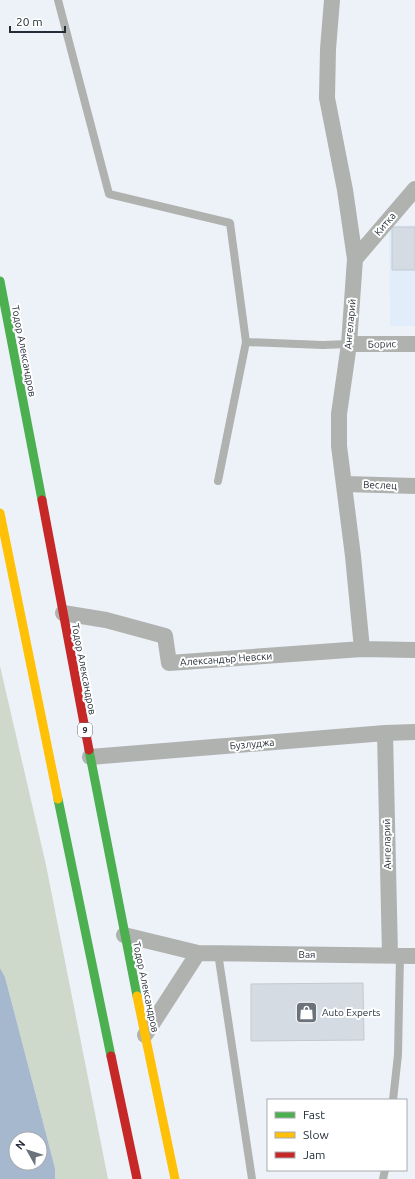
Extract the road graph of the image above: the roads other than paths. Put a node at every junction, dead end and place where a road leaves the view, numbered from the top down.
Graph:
1 (58, 0) edge
2 (332, 0) edge
3 (415, 189) edge
4 (355, 259) junction
5 (0, 281) edge
6 (246, 342) junction
7 (349, 344) junction
8 (415, 344) edge
9 (218, 481) dead end
10 (345, 484) junction
11 (415, 486) edge
12 (0, 513) edge
13 (62, 613) junction
14 (362, 649) junction
15 (415, 650) edge
16 (415, 732) edge
17 (385, 733) junction
18 (90, 757) junction
19 (124, 935) junction
20 (198, 953) junction
21 (218, 953) junction
22 (401, 955) edge
23 (145, 1035) junction
24 (393, 1099) edge
25 (137, 1179) edge
26 (175, 1179) edge
27 (252, 1179) edge

1 - 6 lane
2 - 4 street, Ангеларий
3 - 4 street, Китка
4 - 7 street, Ангеларий
5 - 13 highway, Тодор Александров / 9
6 - 7 lane
6 - 9 lane
7 - 8 street, Борис
7 - 10 street, Ангеларий
10 - 11 street, Веслец
10 - 14 street, Ангеларий
12 - 25 highway
13 - 14 street, Александър Невски
13 - 18 highway, Тодор Александров / 9
14 - 15 street, Александър Невски
16 - 17 street, Бузлуджа
17 - 18 street, Бузлуджа
17 - 22 street, Ангеларий
18 - 19 highway, Тодор Александров / 9
19 - 20 street, Вая
19 - 23 highway, Тодор Александров / 9
20 - 21 street, Вая
20 - 23 street
21 - 22 street, Вая
21 - 27 lane
22 - 24 lane
23 - 26 highway, Тодор Александров / 9

